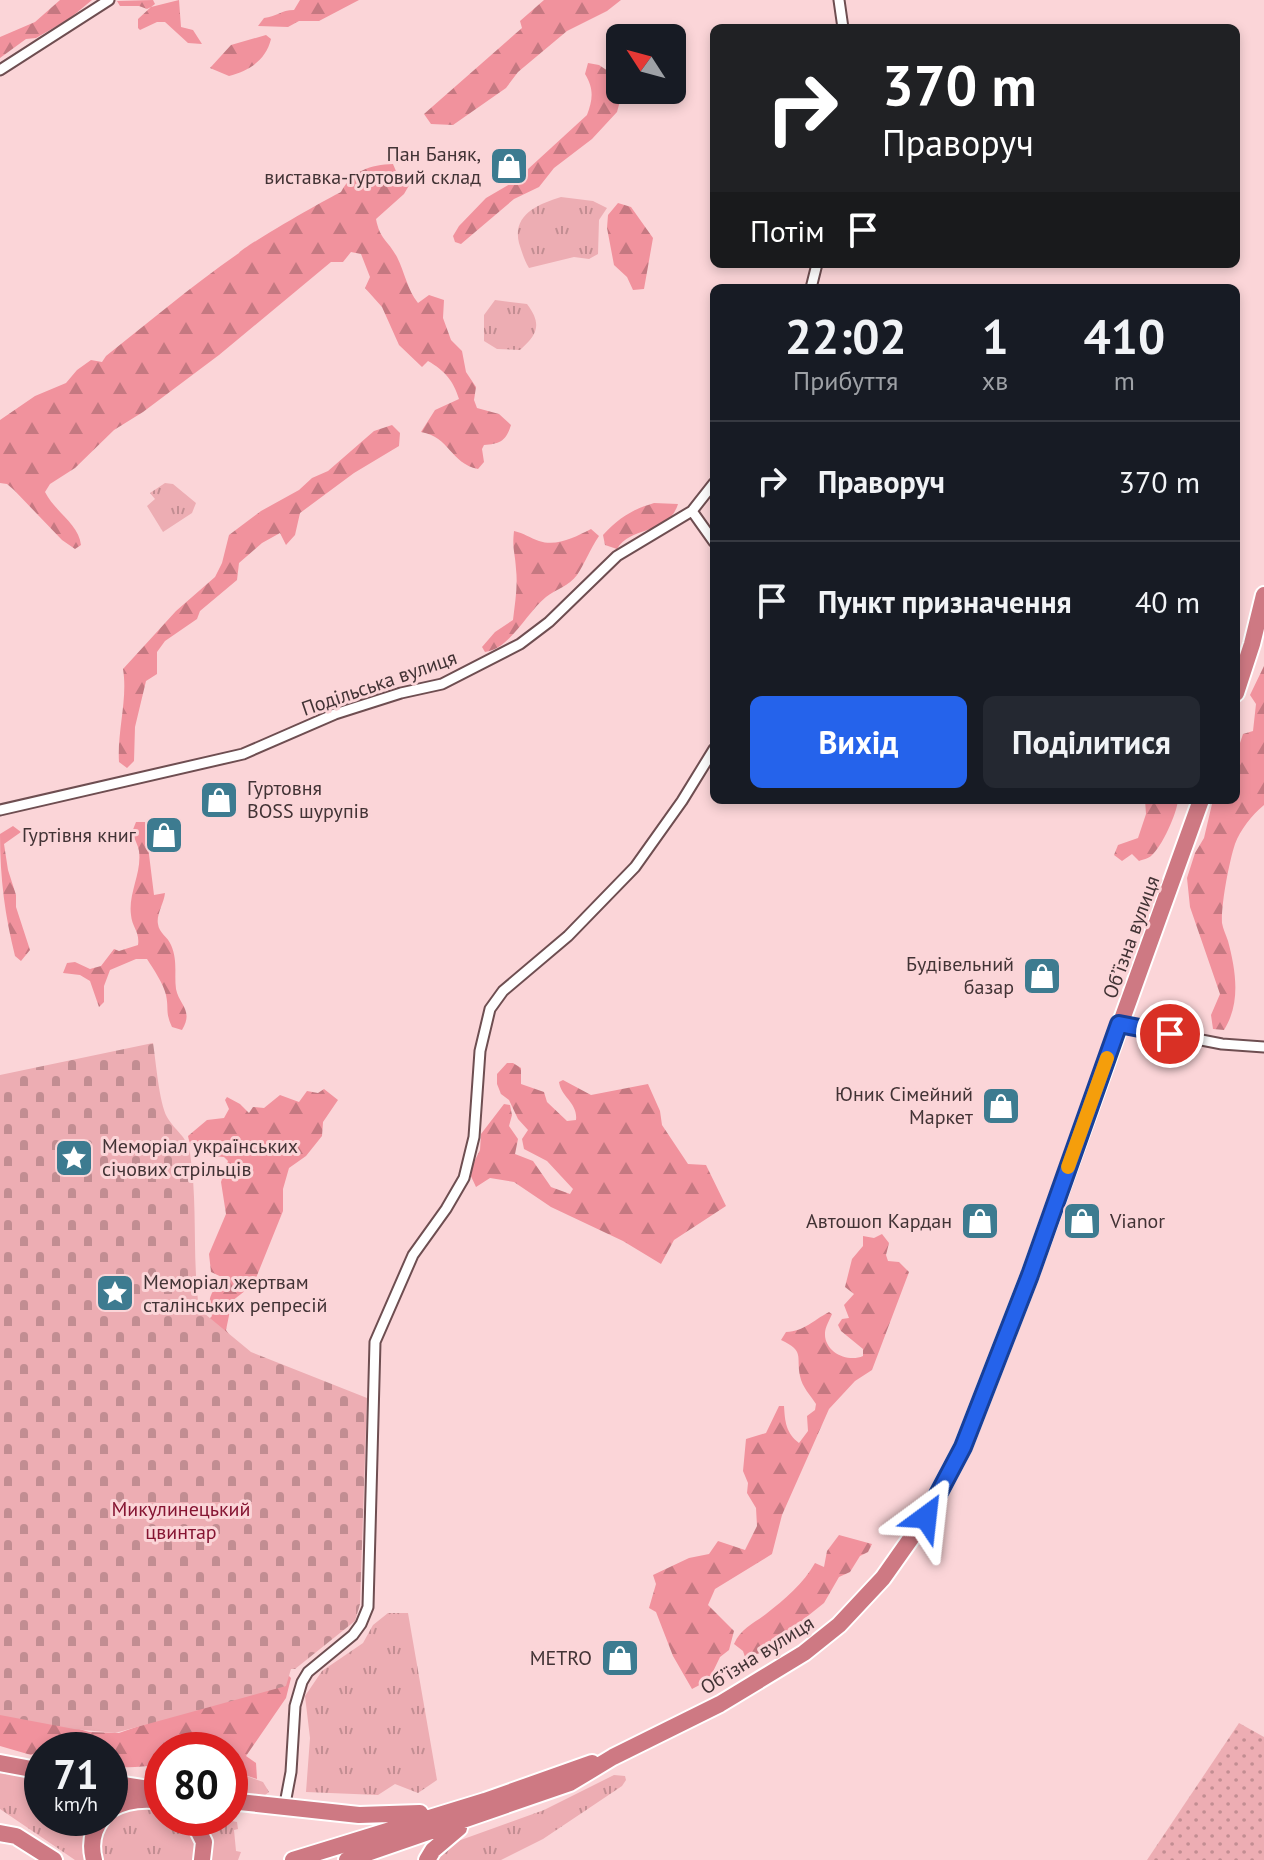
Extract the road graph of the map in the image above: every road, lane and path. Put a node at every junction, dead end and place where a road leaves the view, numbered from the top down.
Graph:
1 (109, 0) edge
2 (839, 0) edge
3 (842, 24) edge
4 (0, 70) edge
5 (710, 488) edge
6 (692, 511) junction
7 (710, 536) edge
8 (1264, 595) edge
9 (1240, 681) edge
10 (710, 756) edge
11 (1200, 804) edge
12 (0, 810) edge
13 (1119, 1024) junction
14 (1264, 1047) edge
15 (613, 1757) junction
16 (0, 1763) edge
17 (24, 1768) edge
18 (248, 1804) edge
19 (284, 1809) junction
20 (442, 1813) junction
21 (472, 1819) junction
22 (8, 1834) edge
23 (92, 1836) edge
24 (201, 1836) edge
25 (54, 1860) edge
26 (94, 1860) edge
27 (202, 1860) edge
28 (293, 1860) edge
29 (347, 1860) edge
30 (427, 1860) edge

1 - 4 street
2 - 3 street
5 - 6 street, Подільська вулиця
6 - 7 street
6 - 12 street, Подільська вулиця
8 - 9 highway
10 - 19 street
11 - 13 highway, Обʼїзна вулиця
13 - 14 street
13 - 15 highway, Обʼїзна вулиця
15 - 20 highway
15 - 21 highway
16 - 17 highway
18 - 19 highway
19 - 20 highway
20 - 28 highway
21 - 29 highway
21 - 30 highway
22 - 25 highway
23 - 26 highway
24 - 27 highway

